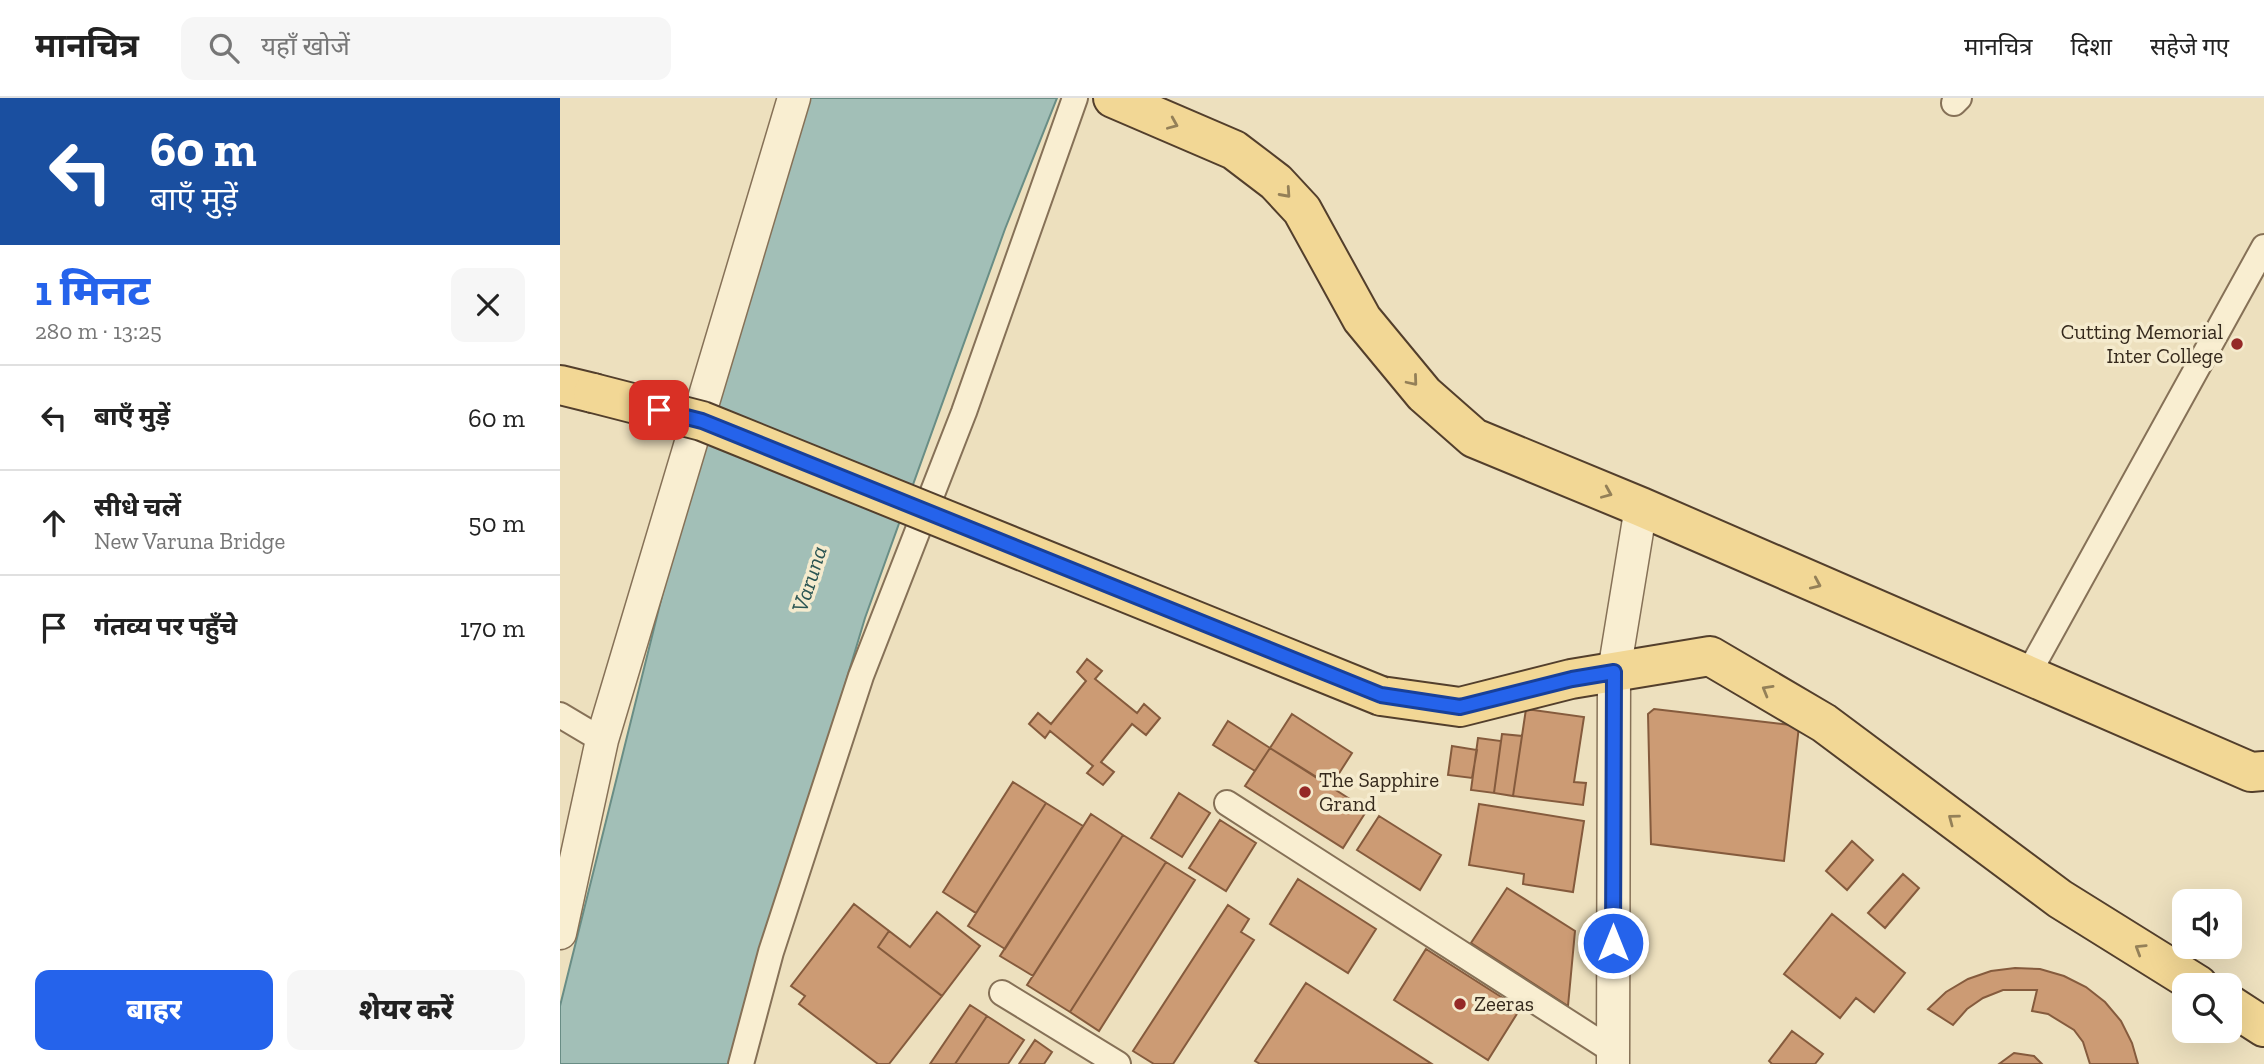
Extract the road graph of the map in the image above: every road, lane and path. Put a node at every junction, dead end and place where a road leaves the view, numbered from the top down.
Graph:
1 (794, 98) edge
2 (1075, 98) edge
3 (1112, 98) edge
4 (2264, 247) edge
5 (577, 389) edge
6 (1641, 507) junction
7 (1614, 672) junction
8 (2027, 676) junction
9 (560, 715) edge
10 (602, 740) junction
11 (2264, 771) edge
12 (1227, 803) dead end
13 (560, 933) edge
14 (2179, 973) edge
15 (1002, 993) dead end
16 (2242, 1013) edge
17 (2264, 1027) edge
18 (1613, 1058) edge
19 (741, 1064) edge
20 (1118, 1064) edge

1 - 10 street
2 - 19 street
3 -> 6 main road
4 - 8 street
5 - 7 main road, bridge
6 - 7 street
6 -> 8 main road
14 -> 7 main road
7 - 18 street
8 - 11 main road
9 - 10 street
10 - 13 street
12 - 18 street
15 - 20 street
16 - 17 main road

